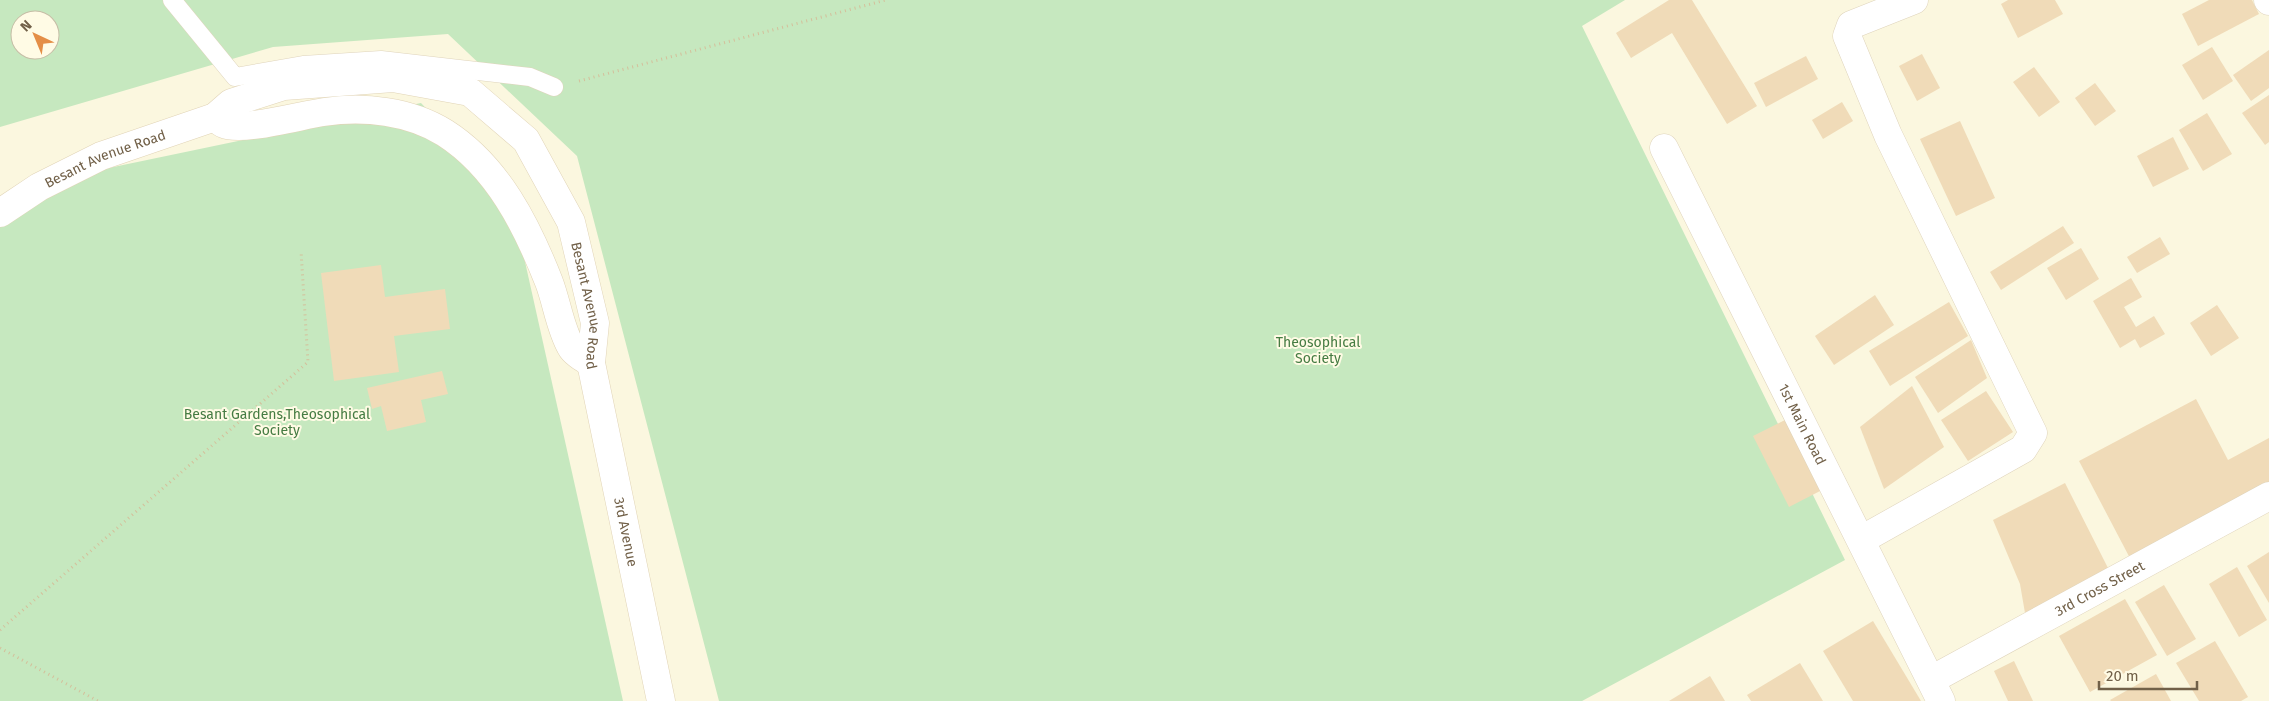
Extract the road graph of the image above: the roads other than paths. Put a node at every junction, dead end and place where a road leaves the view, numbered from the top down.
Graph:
1 (172, 0) edge
2 (1914, 0) edge
3 (554, 88) road end
4 (215, 117) junction
5 (1664, 148) dead end
6 (0, 213) edge
7 (591, 363) junction
8 (2269, 496) edge
9 (1861, 540) junction
10 (1936, 690) edge
11 (661, 701) edge

1 - 3 lane
2 - 9 street
4 - 6 street, Besant Avenue Road
4 - 7 street, Besant Avenue Road
4 - 7 street, Besant Avenue Road
5 - 9 street, 1st Main Road
7 - 11 street, 3rd Avenue
8 - 10 street, 3rd Cross Street
9 - 10 street, 1st Main Road

